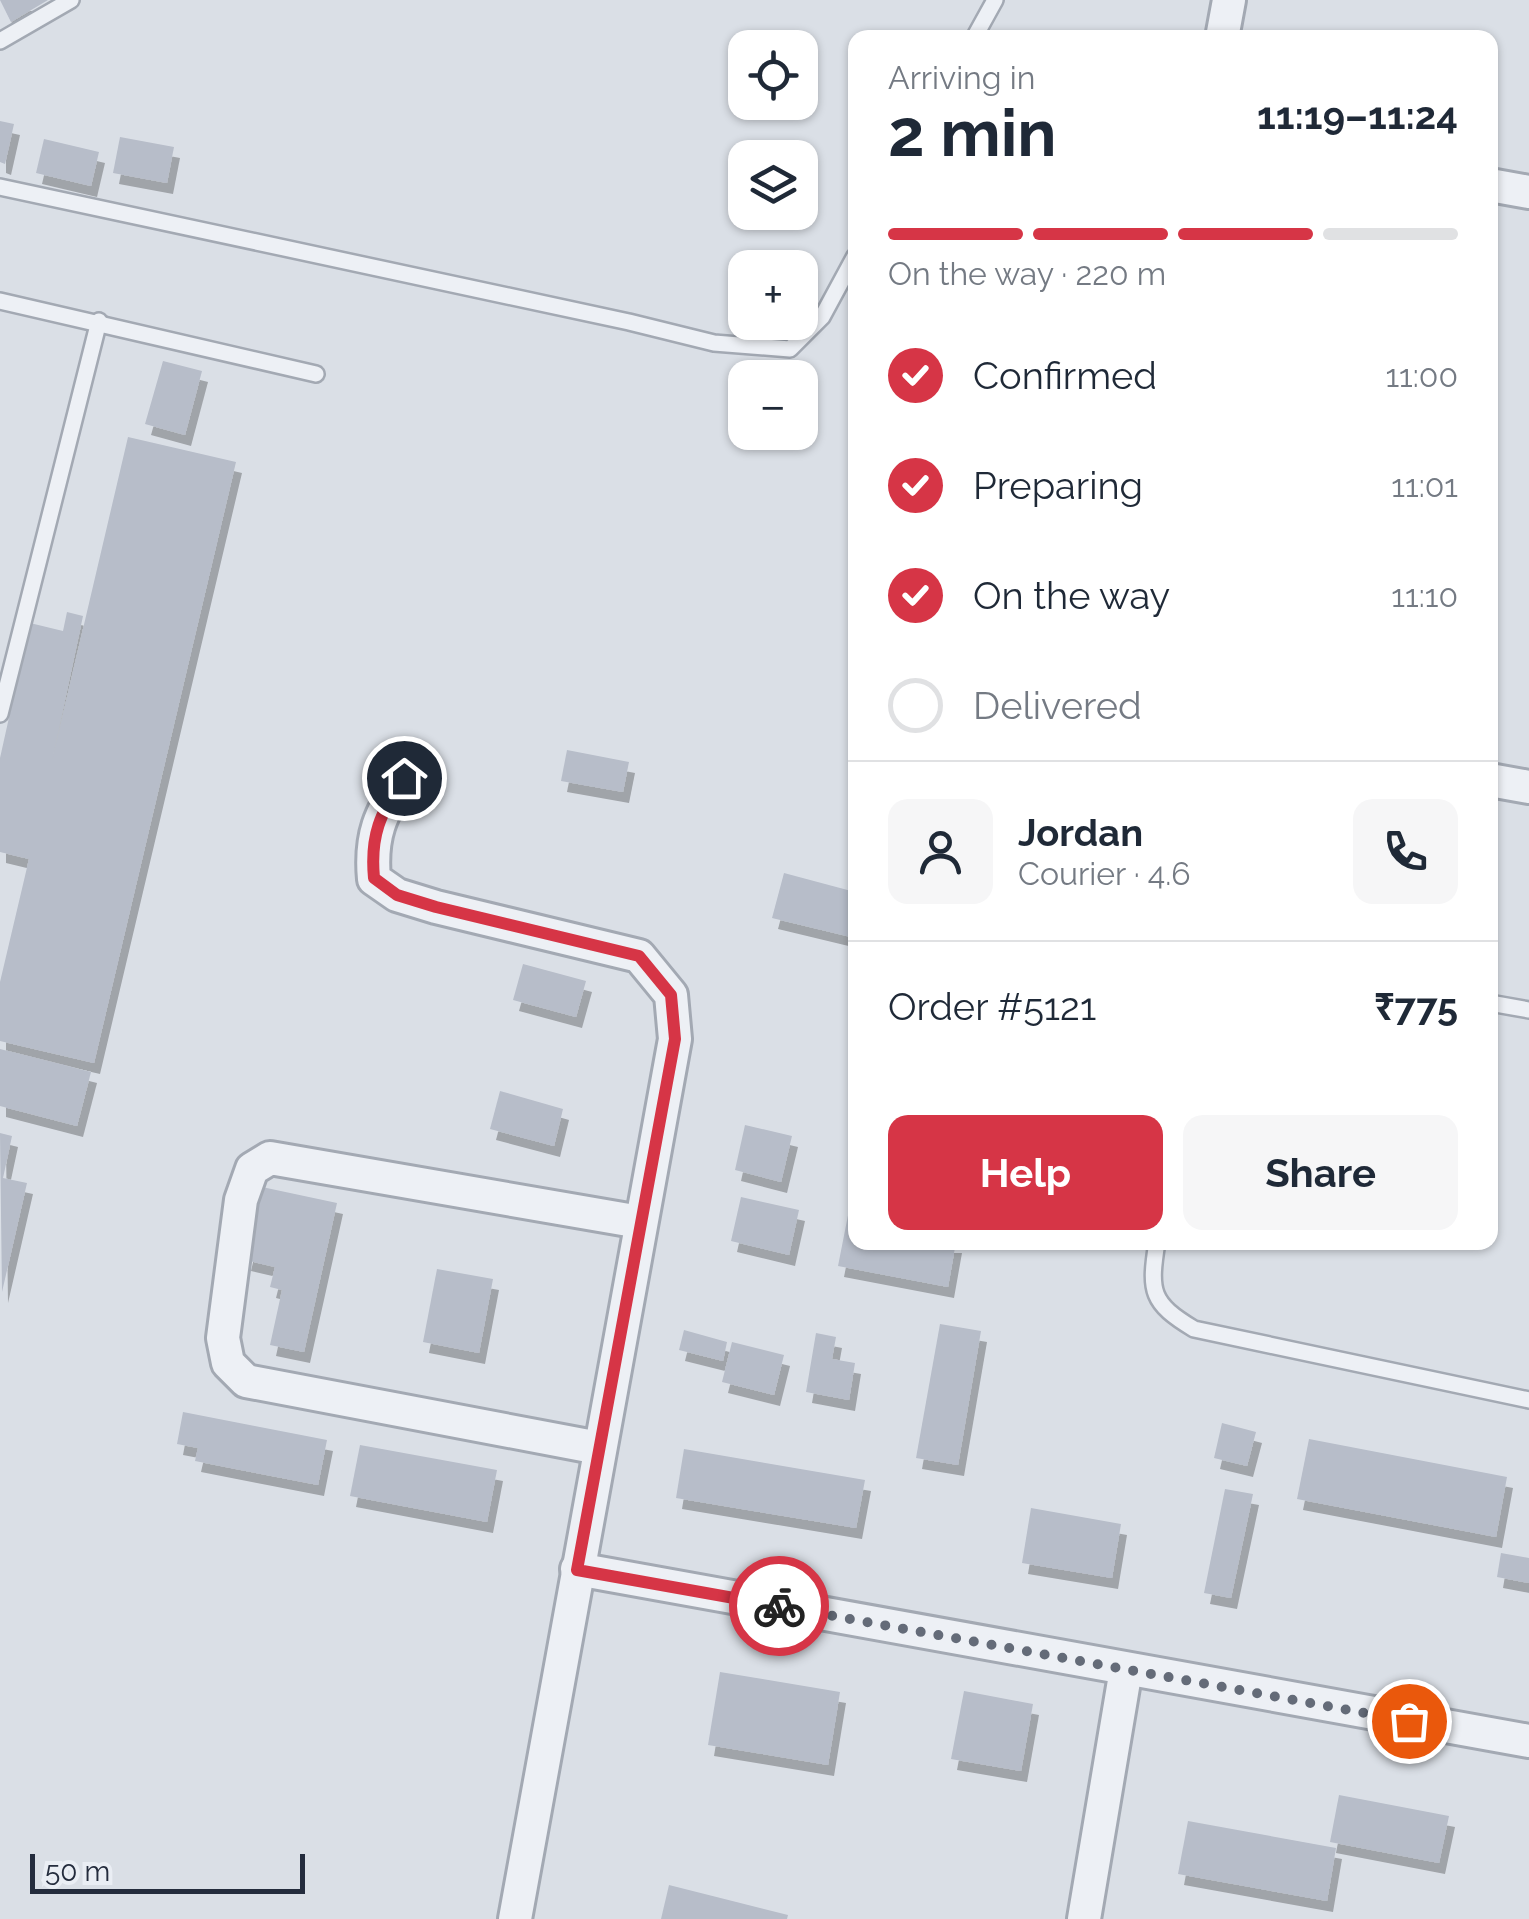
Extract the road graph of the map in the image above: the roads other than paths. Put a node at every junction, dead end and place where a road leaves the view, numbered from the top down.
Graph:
1 (72, 0) edge
2 (995, 0) edge
3 (1229, 0) edge
4 (978, 30) edge
5 (1223, 30) edge
6 (0, 41) edge
7 (1498, 186) edge
8 (0, 188) edge
9 (1529, 192) edge
10 (848, 269) edge
11 (0, 301) edge
12 (99, 321) junction
13 (316, 374) dead end
14 (0, 714) edge
15 (404, 778) dead end
16 (1498, 781) edge
17 (1529, 787) edge
18 (1498, 1005) edge
19 (1529, 1010) edge
20 (640, 1222) junction
21 (1157, 1250) edge
22 (1529, 1400) edge
23 (599, 1448) junction
24 (577, 1570) junction
25 (1126, 1669) junction
26 (1529, 1742) edge
27 (514, 1919) edge
28 (1084, 1919) edge

1 - 6 lane
2 - 4 lane
3 - 5 street
7 - 9 street
8 - 10 lane
11 - 12 lane
12 - 13 lane
12 - 14 lane
15 - 20 street
16 - 17 street
18 - 19 lane
20 - 23 street
20 - 23 street
21 - 22 lane
23 - 24 street
24 - 25 street
24 - 27 street
25 - 26 street
25 - 28 street

